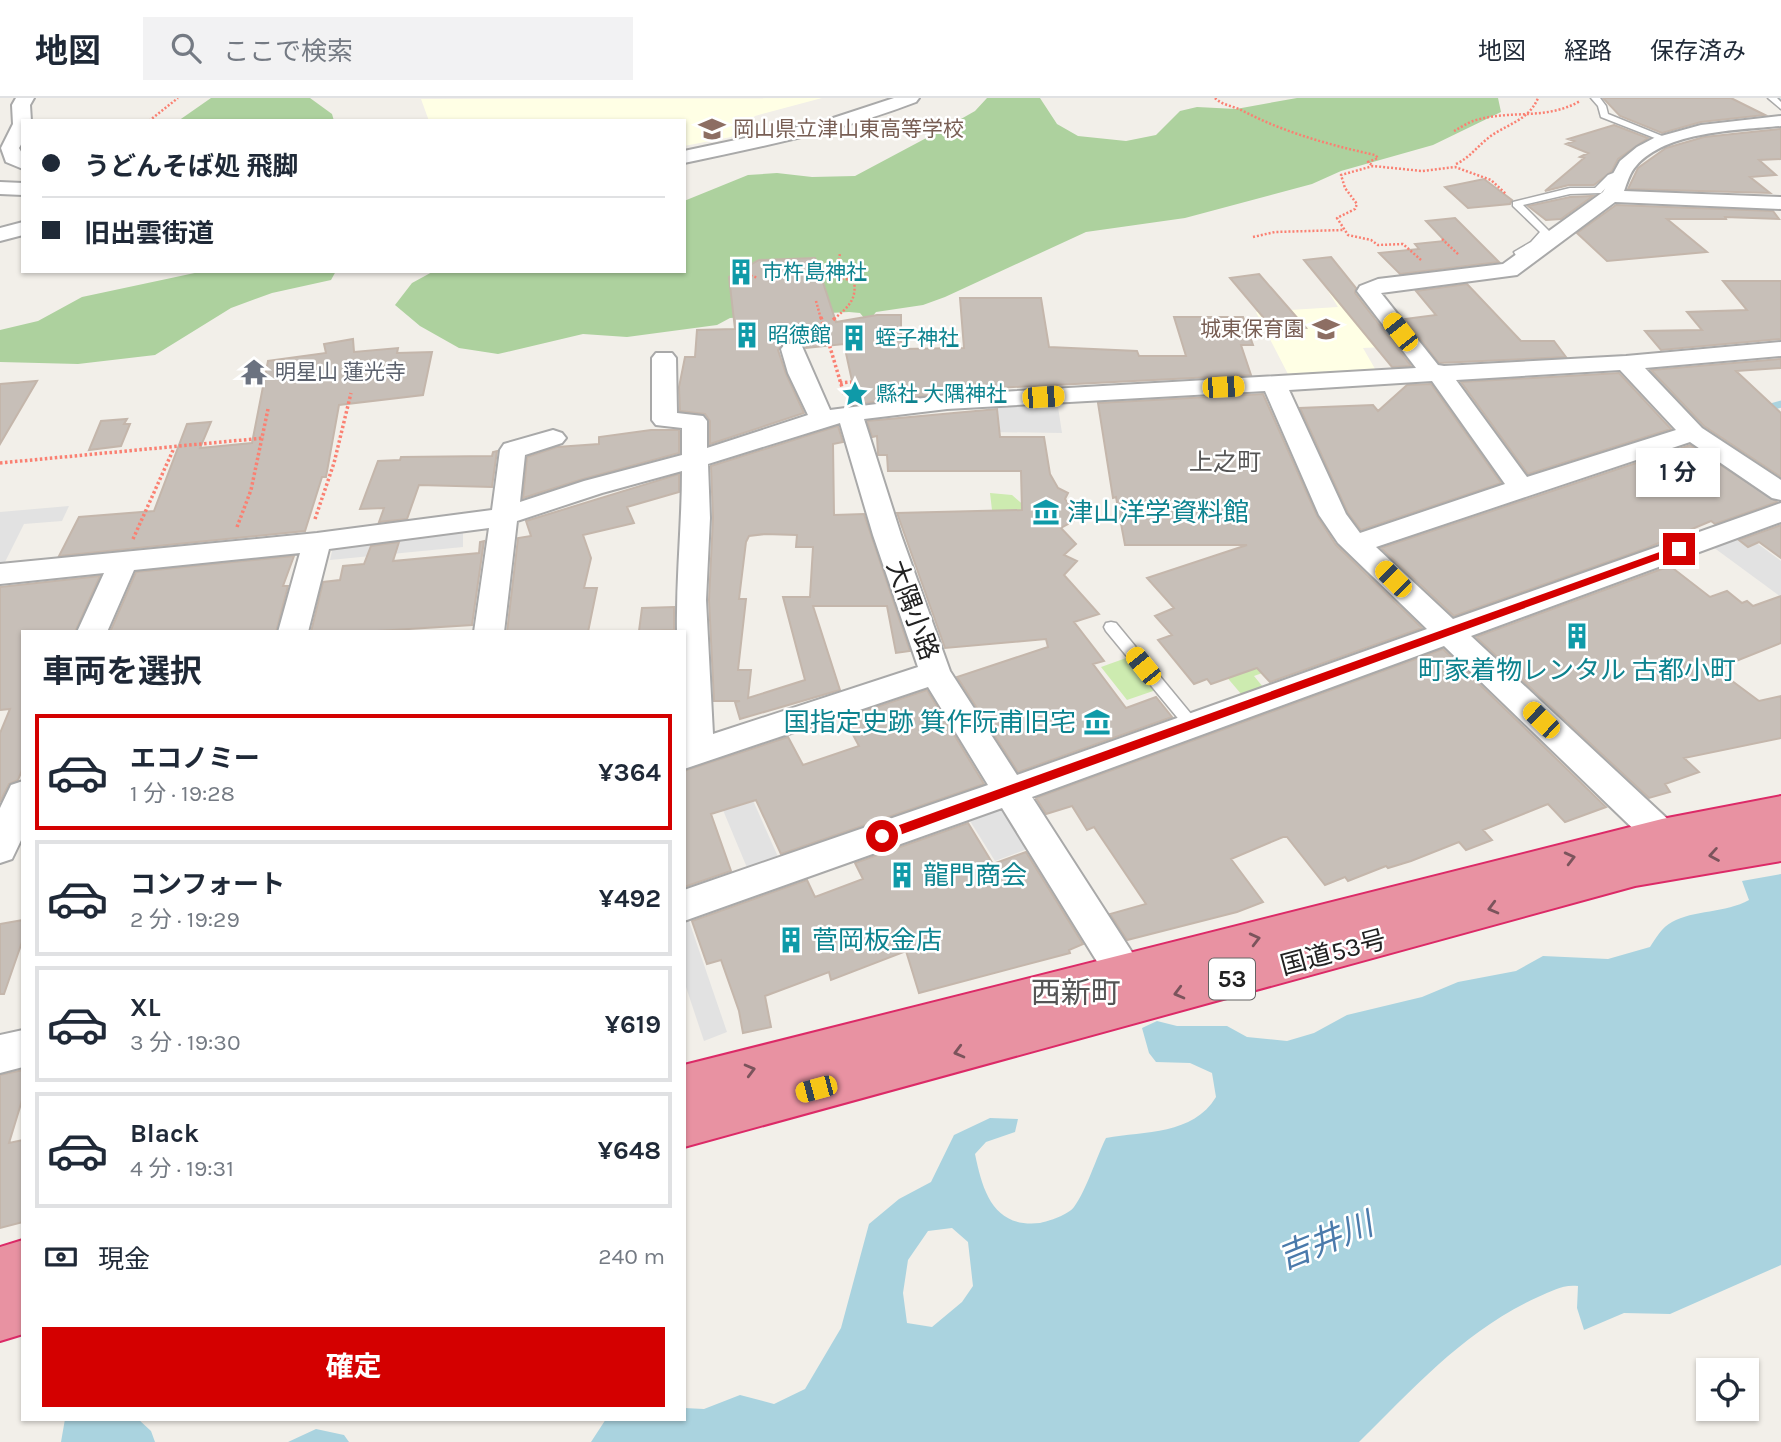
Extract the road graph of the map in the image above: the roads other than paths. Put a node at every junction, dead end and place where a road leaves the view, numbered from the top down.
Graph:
1 (25, 98) edge
2 (910, 98) edge
3 (1595, 98) edge
4 (1772, 98) edge
5 (1781, 106) edge
6 (22, 119) edge
7 (1781, 121) edge
8 (21, 126) edge
9 (1668, 140) junction
10 (686, 157) edge
11 (21, 162) edge
12 (1624, 172) junction
13 (0, 188) edge
14 (21, 189) edge
15 (1611, 196) junction
16 (1781, 203) edge
17 (21, 229) edge
18 (0, 235) edge
19 (1524, 260) junction
20 (793, 349) dead end
21 (1781, 349) edge
22 (664, 358) dead end
23 (1626, 363) junction
24 (1435, 372) junction
25 (1274, 384) junction
26 (850, 412) junction
27 (822, 419) junction
28 (1693, 433) junction
29 (553, 438) dead end
30 (693, 459) junction
31 (1521, 488) junction
32 (1781, 492) edge
33 (1781, 512) edge
34 (502, 517) junction
35 (312, 543) junction
36 (1357, 544) junction
37 (122, 562) junction
38 (0, 575) edge
39 (1111, 627) dead end
40 (93, 630) edge
41 (293, 630) edge
42 (489, 630) edge
43 (1448, 631) junction
44 (936, 673) junction
45 (1191, 724) junction
46 (691, 754) edge
47 (1011, 791) junction
48 (21, 799) edge
49 (1781, 812) edge
50 (1662, 835) junction
51 (1781, 844) edge
52 (0, 849) edge
53 (686, 905) edge
54 (1131, 988) junction
55 (21, 1049) edge
56 (0, 1054) edge
57 (686, 1087) edge
58 (686, 1123) edge
59 (21, 1267) edge
60 (0, 1273) edge
61 (21, 1308) edge
62 (0, 1314) edge

1 - 6 street
2 - 10 street
3 - 9 lane
4 - 5 lane
7 - 9 street
8 - 11 street
9 - 12 street
12 - 15 street
12 - 19 lane
13 - 14 street
15 - 16 street
15 - 19 street
17 - 18 street
19 - 24 street
20 - 27 street
21 - 23 street
22 - 30 street
23 - 24 street
23 - 28 street
24 - 25 street
24 - 31 street
25 - 26 street
25 - 36 street
26 - 27 street
26 - 44 street, 大隅小路
27 - 30 street
28 - 31 street
28 - 32 street
29 - 34 street
30 - 34 street
30 - 46 street
31 - 36 street
33 - 43 street
34 - 35 street
34 - 42 street
35 - 37 street
35 - 41 street
36 - 43 street
37 - 38 street
37 - 40 street
39 - 45 lane
43 - 45 street
43 - 50 street
44 - 46 street
44 - 47 street, 大隅小路
45 - 47 street
47 - 53 street
47 - 54 street, 大隅小路
48 - 52 street
49 - 50 highway, 国道53号 / 53
54 -> 50 highway, 国道53号 / 53
51 -> 54 highway, 国道53号 / 53
57 -> 54 highway, 国道53号 / 53
54 -> 58 highway, 国道53号 / 53
55 - 56 street
59 - 60 highway
61 - 62 highway

